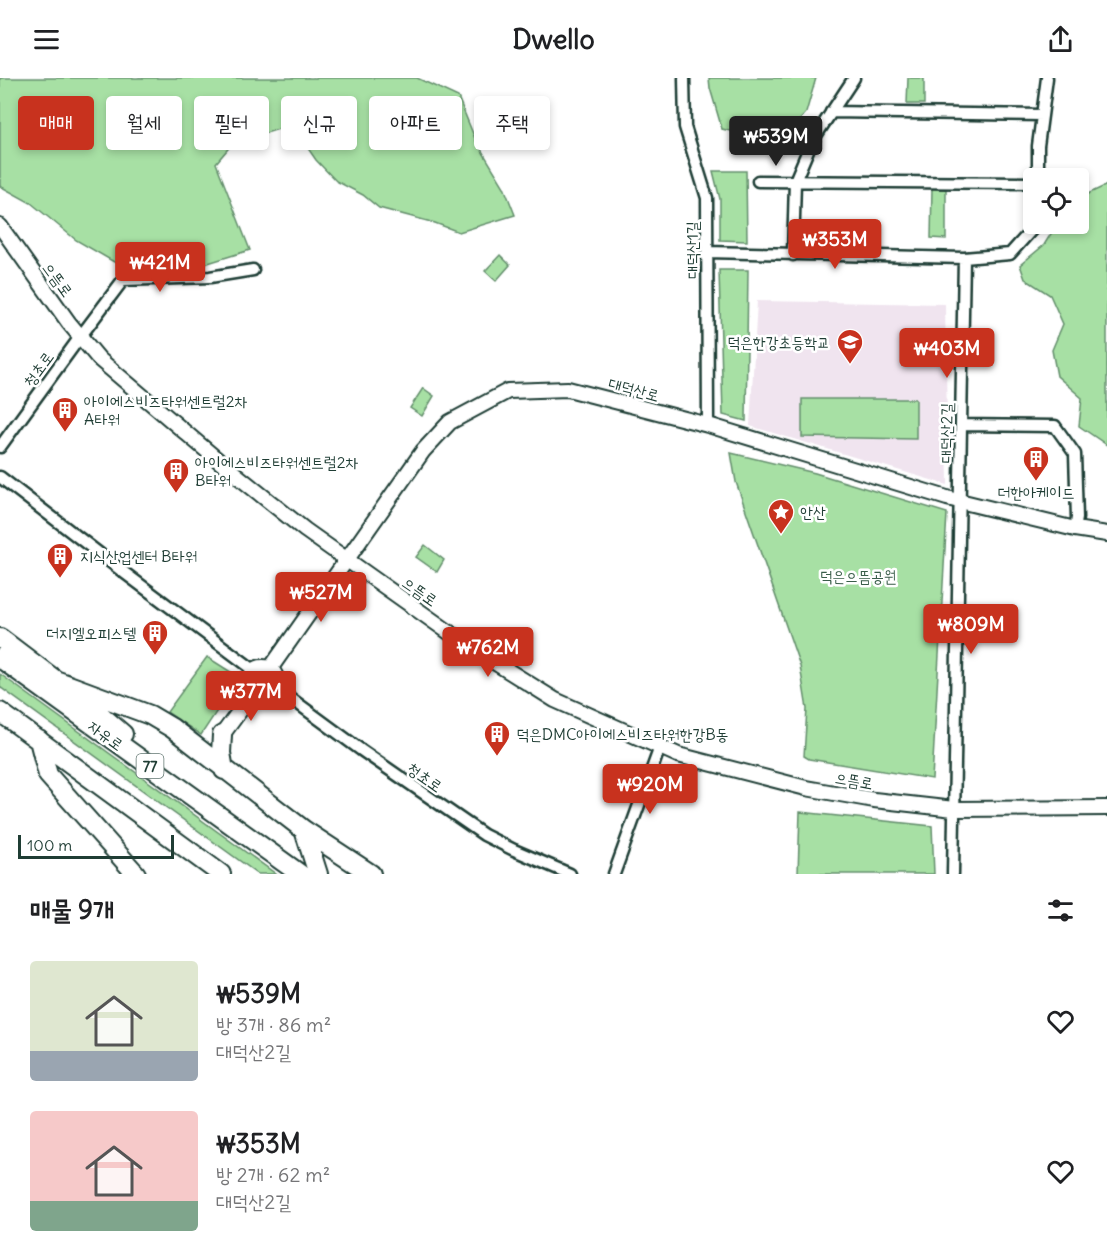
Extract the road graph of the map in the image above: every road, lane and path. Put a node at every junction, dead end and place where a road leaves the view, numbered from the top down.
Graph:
1 (684, 78) edge
2 (854, 78) edge
3 (1047, 78) edge
4 (831, 112) junction
5 (1042, 115) junction
6 (1038, 168) edge
7 (758, 181) dead end
8 (795, 181) junction
9 (1023, 183) edge
10 (0, 226) edge
11 (1028, 234) edge
12 (707, 252) junction
13 (793, 255) junction
14 (964, 258) junction
15 (253, 270) dead end
16 (80, 337) junction
17 (708, 425) junction
18 (961, 425) junction
19 (0, 447) edge
20 (0, 477) edge
21 (960, 502) junction
22 (1075, 529) junction
23 (1107, 534) edge
24 (346, 560) junction
25 (0, 638) edge
26 (0, 658) edge
27 (270, 669) junction
28 (254, 670) junction
29 (58, 681) junction
30 (274, 686) junction
31 (255, 690) junction
32 (0, 712) edge
33 (222, 735) junction
34 (39, 740) junction
35 (192, 745) junction
36 (660, 747) junction
37 (136, 756) junction
38 (224, 770) junction
39 (954, 808) junction
40 (1107, 808) edge
41 (304, 830) junction
42 (136, 874) edge
43 (221, 874) edge
44 (300, 874) edge
45 (318, 874) edge
46 (371, 874) edge
47 (570, 874) edge
48 (614, 874) edge
49 (953, 874) edge

1 - 12 street, 대덕산1길
2 - 4 street
3 - 5 street
4 - 5 street
4 - 8 street
5 - 6 street
7 - 8 street
8 - 9 street
8 - 13 street
10 - 16 street, 으뜸로
11 - 14 street
12 - 13 street
12 - 17 street, 대덕산1길
13 - 14 street
14 - 18 street, 대덕산2길
15 - 16 street, 청초로
16 - 19 street, 청초로
16 - 24 street, 으뜸로
17 - 21 street, 대덕산로
17 - 24 street, 대덕산로
18 - 21 street, 대덕산2길
18 - 22 street
20 - 28 street
21 - 22 street, 대덕산로
21 - 39 street, 대덕산2길
22 - 23 street, 대덕산로
24 - 27 street, 대덕산로
24 - 36 street, 으뜸로
25 - 29 highway
26 - 37 highway, 자유로 / 77
27 - 28 street
27 - 30 street
28 - 31 street
29 - 35 highway
29 - 37 highway
30 - 31 street
30 - 47 street, 청초로
31 - 33 street
32 - 34 highway
33 - 35 highway
33 - 38 highway
34 - 42 highway
34 - 43 highway
35 - 38 highway
36 - 39 street, 으뜸로
36 - 48 street
37 - 44 highway, 자유로 / 77
38 - 41 highway
39 - 40 street, 으뜸로
39 - 49 street
41 - 45 highway
41 - 46 highway

